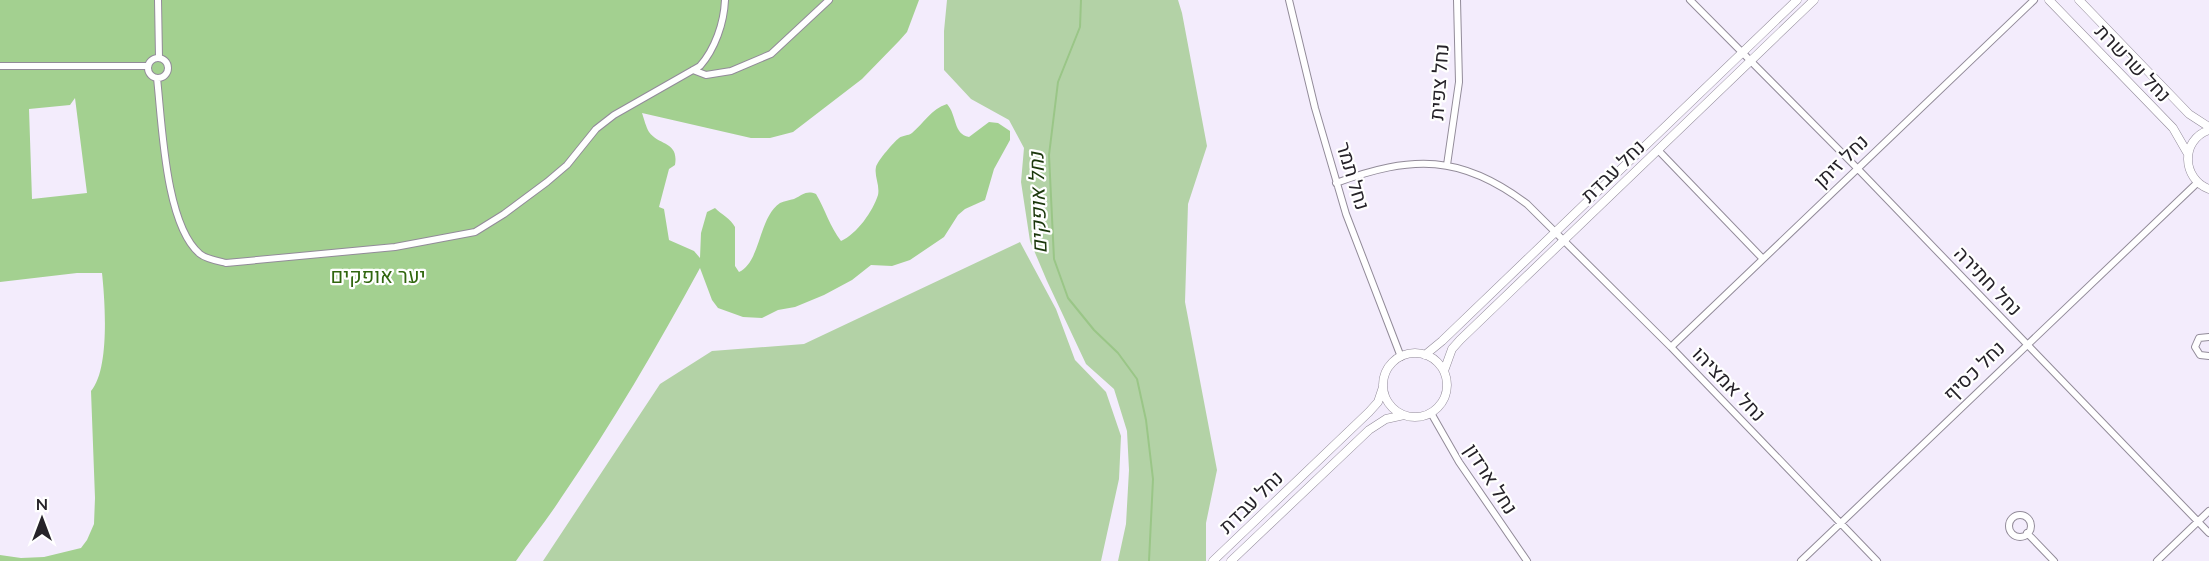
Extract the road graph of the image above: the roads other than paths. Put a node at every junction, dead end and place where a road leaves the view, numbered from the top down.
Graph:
1 (159, 0) edge
2 (725, 0) edge
3 (830, 0) edge
4 (1289, 0) edge
5 (1458, 0) edge
6 (1690, 0) edge
7 (1797, 0) edge
8 (1814, 0) edge
9 (2034, 0) edge
10 (2049, 0) edge
11 (2079, 0) edge
12 (1742, 52) junction
13 (159, 57) junction
14 (1750, 61) junction
15 (0, 66) edge
16 (148, 66) junction
17 (693, 70) junction
18 (157, 78) junction
19 (2209, 128) edge
20 (1658, 150) junction
21 (2188, 154) junction
22 (1447, 165) junction
23 (1857, 168) junction
24 (1336, 183) junction
25 (2197, 183) junction
26 (2209, 189) edge
27 (1556, 232) junction
28 (1564, 241) junction
29 (1763, 259) junction
30 (2209, 337) edge
31 (2026, 344) junction
32 (1671, 347) junction
33 (1425, 355) junction
34 (2209, 356) edge
35 (1401, 357) junction
36 (1444, 371) junction
37 (1383, 387) junction
38 (1431, 413) junction
39 (1404, 415) junction
40 (2209, 511) edge
41 (2198, 522) junction
42 (1840, 523) junction
43 (2027, 533) dead end
44 (2209, 533) edge
45 (1213, 561) edge
46 (1230, 561) edge
47 (1527, 561) edge
48 (1801, 561) edge
49 (1877, 561) edge
50 (2054, 561) edge
51 (2157, 561) edge

1 - 13 street
2 - 17 street
3 - 17 street
4 - 24 street, נחל תמר
5 - 22 street, נחל צפית
6 - 12 street, נחל חתירה
7 - 12 street, נחל עבדת
8 - 14 street, נחל עבדת
9 - 23 street, נחל זיתן
10 - 21 street, נחל שרשרת
11 - 19 street, נחל שרשרת
12 - 14 street, נחל חתירה
12 - 27 street, נחל עבדת
13 - 16 street
13 - 18 street
14 - 20 street, נחל עבדת
14 - 23 street, נחל חתירה
15 - 16 street
16 - 18 street
17 - 18 street
19 - 21 street
20 - 28 street, נחל עבדת
20 - 29 street
21 - 25 street, נחל שרשרת
22 - 24 street, נחל אמציהו
22 - 27 street, נחל אמציהו
23 - 29 street, נחל זיתן
23 - 31 street, נחל חתירה
24 - 35 street, נחל תמר
25 - 26 street
25 - 31 street, נחל כסיף
27 - 28 street, נחל אמציהו
27 - 33 street, נחל עבדת
28 - 32 street, נחל אמציהו
28 - 36 street, נחל עבדת
29 - 32 street, נחל זיתן
30 - 34 street
31 - 41 street, נחל חתירה
31 - 42 street, נחל כסיף
32 - 42 street, נחל אמציהו
33 - 35 street
33 - 36 street
35 - 37 street
36 - 38 street
37 - 39 street
37 - 45 street, נחל עבדת
38 - 39 street
38 - 47 street, נחל ארדון
39 - 46 street, נחל עבדת
40 - 41 street
41 - 44 street, נחל חתירה
41 - 51 street
42 - 48 street, נחל כסיף
42 - 49 street, נחל אמציהו
43 - 50 street

